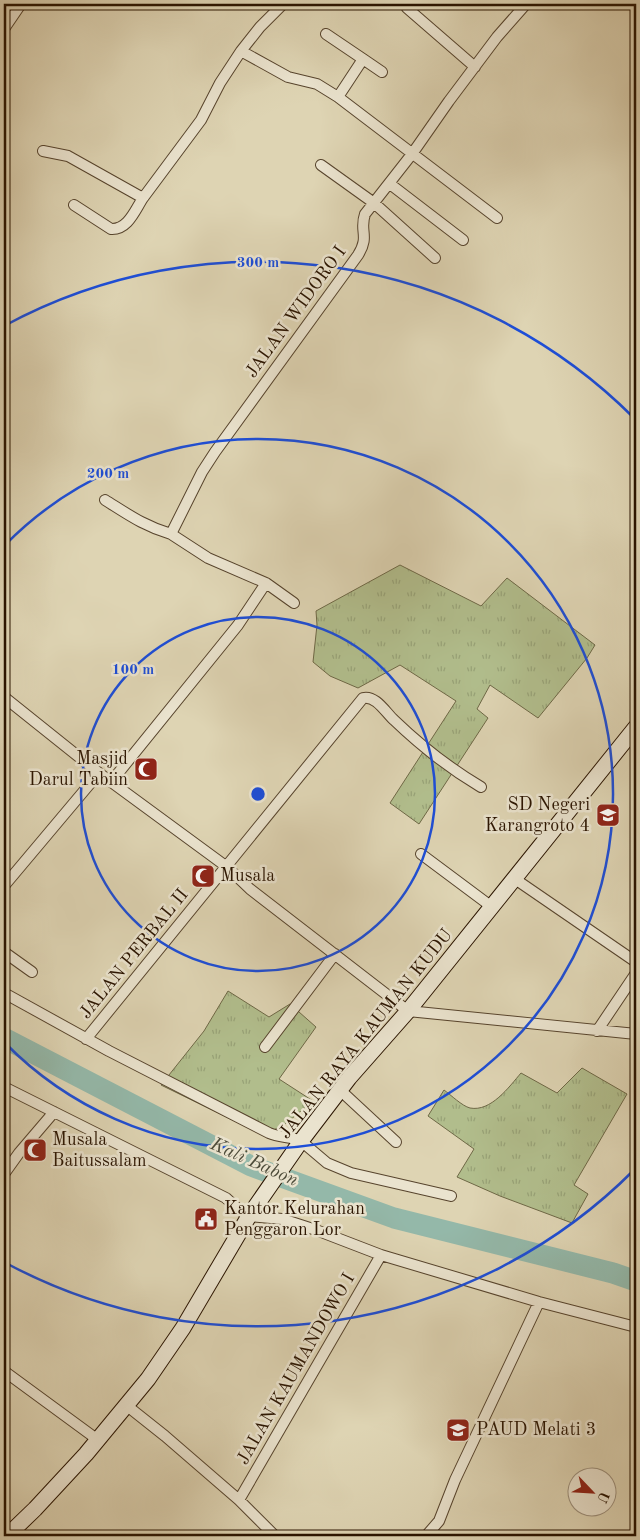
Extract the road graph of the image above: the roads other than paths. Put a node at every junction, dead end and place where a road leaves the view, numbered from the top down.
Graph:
1 (20, 4) edge
2 (526, 4) edge
3 (279, 5) edge
4 (407, 8) dead end
5 (4, 29) edge
6 (326, 34) dead end
7 (241, 51) junction
8 (363, 59) junction
9 (475, 67) junction
10 (382, 72) dead end
11 (338, 97) junction
12 (43, 151) dead end
13 (412, 154) junction
14 (321, 166) dead end
15 (390, 184) junction
16 (143, 198) junction
17 (374, 203) junction
18 (74, 205) dead end
19 (497, 218) dead end
20 (463, 240) dead end
21 (435, 258) dead end
22 (105, 500) dead end
23 (171, 534) junction
24 (266, 584) junction
25 (294, 603) dead end
26 (4, 697) edge
27 (636, 727) edge
28 (99, 773) junction
29 (111, 782) junction
30 (481, 787) dead end
31 (421, 854) dead end
32 (226, 867) junction
33 (515, 879) junction
34 (4, 886) edge
35 (492, 907) junction
36 (4, 952) edge
37 (335, 954) junction
38 (636, 962) edge
39 (32, 972) dead end
40 (636, 973) edge
41 (4, 992) edge
42 (408, 1011) junction
43 (597, 1031) junction
44 (636, 1034) edge
45 (86, 1039) junction
46 (265, 1047) dead end
47 (4, 1088) edge
48 (340, 1090) junction
49 (54, 1112) junction
50 (300, 1142) junction
51 (396, 1142) dead end
52 (4, 1174) edge
53 (451, 1196) dead end
54 (252, 1212) junction
55 (381, 1255) junction
56 (539, 1302) junction
57 (636, 1327) edge
58 (4, 1371) edge
59 (126, 1405) junction
60 (98, 1440) junction
61 (239, 1500) junction
62 (7, 1536) edge
63 (275, 1536) edge
64 (426, 1536) edge

1 - 5 street
2 - 9 street, JALAN WIDORO I
3 - 7 street
4 - 9 street
6 - 8 street
7 - 11 street
7 - 16 street
8 - 10 street
8 - 11 street
9 - 13 street, JALAN WIDORO I
11 - 13 street
12 - 16 street
13 - 15 street, JALAN WIDORO I
13 - 19 street
14 - 17 street
15 - 17 street, JALAN WIDORO I
15 - 20 street
16 - 18 street
17 - 21 street
17 - 23 street, JALAN WIDORO I
22 - 23 street
23 - 24 street
24 - 25 street
24 - 29 street
26 - 28 street
27 - 33 street, JALAN RAYA KAUMAN KUDU
28 - 29 street
28 - 34 street
29 - 32 street
30 - 32 street, JALAN PERBAL II
31 - 35 street
32 - 37 street
32 - 45 street, JALAN PERBAL II
33 - 35 street, JALAN RAYA KAUMAN KUDU
33 - 38 street
35 - 42 street, JALAN RAYA KAUMAN KUDU
36 - 39 street
37 - 42 street
37 - 46 street
40 - 43 street
41 - 45 street
42 - 43 street
42 - 48 street, JALAN RAYA KAUMAN KUDU
43 - 44 street
45 - 50 street
47 - 49 street
48 - 50 street, JALAN RAYA KAUMAN KUDU
48 - 51 street
49 - 52 street
49 - 54 street
50 - 53 street
50 - 54 street, JALAN RAYA KAUMAN KUDU
54 - 55 street
54 - 59 street, JALAN RAYA KAUMAN KUDU
55 - 56 street
55 - 61 street, JALAN KAUMANDOWO I
56 - 57 street
56 - 64 street
58 - 60 street
59 - 60 street, JALAN RAYA KAUMAN KUDU
59 - 61 street
60 - 62 street, JALAN RAYA KAUMAN KUDU
61 - 63 street

